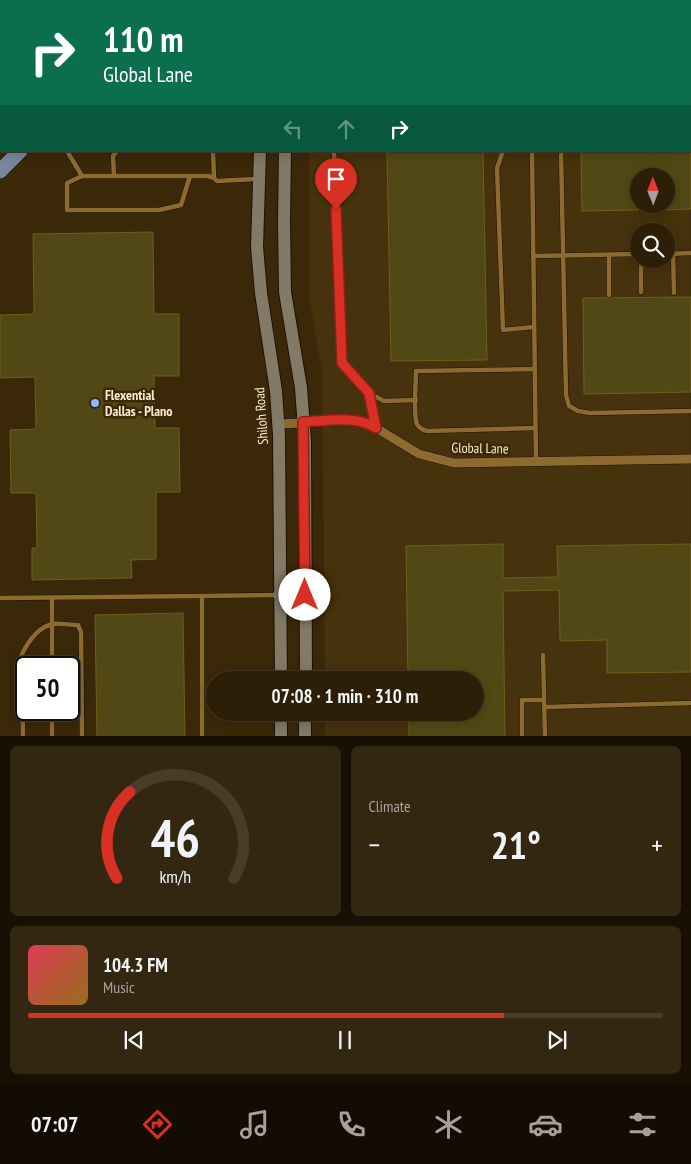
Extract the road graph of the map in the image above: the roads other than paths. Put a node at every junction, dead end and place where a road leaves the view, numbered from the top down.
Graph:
1 (19, 152) edge
2 (68, 152) edge
3 (116, 152) edge
4 (214, 152) edge
5 (260, 152) edge
6 (285, 152) edge
7 (334, 152) edge
8 (503, 152) edge
9 (532, 152) edge
10 (561, 152) edge
11 (0, 171) edge
12 (82, 176) junction
13 (114, 176) junction
14 (190, 176) junction
15 (214, 178) junction
16 (259, 179) junction
17 (691, 253) edge
18 (630, 254) edge
19 (675, 254) edge
20 (609, 255) junction
21 (533, 256) junction
22 (564, 256) junction
23 (641, 268) edge
24 (673, 268) edge
25 (641, 292) dead end
26 (674, 293) dead end
27 (609, 295) dead end
28 (534, 327) junction
29 (535, 369) junction
30 (369, 393) junction
31 (416, 400) junction
32 (691, 411) edge
33 (303, 422) junction
34 (278, 424) junction
35 (376, 428) junction
36 (535, 428) junction
37 (691, 459) edge
38 (536, 462) junction
39 (279, 595) junction
40 (305, 595) junction
41 (202, 596) junction
42 (0, 598) edge
43 (52, 598) junction
44 (52, 624) junction
45 (544, 655) dead end
46 (52, 656) edge
47 (281, 671) edge
48 (306, 671) edge
49 (544, 700) junction
50 (691, 702) edge
51 (544, 707) junction
52 (52, 721) edge
53 (281, 721) edge
54 (306, 721) edge
55 (23, 736) edge
56 (52, 736) edge
57 (82, 736) edge
58 (202, 736) edge
59 (281, 736) edge
60 (305, 736) edge
61 (522, 736) edge
62 (545, 736) edge

1 - 11 main road
2 - 12 lane
3 - 13 lane
4 - 15 lane
5 - 16 main road, Shiloh Road
6 - 33 main road
7 - 30 lane
8 - 28 lane
9 - 21 lane
10 - 22 lane
12 - 13 lane
12 - 14 lane
13 - 14 lane
14 - 15 lane
15 - 16 lane
16 - 34 main road, Shiloh Road
17 - 19 lane
18 - 20 lane
20 - 22 lane
20 - 27 lane
21 - 22 lane
21 - 28 lane
22 - 32 lane
23 - 25 lane
24 - 26 lane
28 - 29 lane
29 - 31 lane
29 - 36 lane
30 - 31 lane
30 - 35 lane
31 - 36 lane
33 - 34 street, Global Lane
33 - 35 street, Global Lane
33 - 40 main road
34 - 39 main road, Shiloh Road
35 - 38 street, Global Lane
36 - 38 lane
37 - 38 street, Global Lane
39 - 40 main road
39 - 41 lane
39 - 47 main road, Shiloh Road
40 - 48 main road
41 - 43 lane
41 - 58 lane
42 - 43 lane
43 - 44 lane
44 - 46 lane
44 - 55 lane
44 - 57 lane
45 - 49 lane
49 - 51 lane
49 - 61 lane
50 - 51 lane
51 - 62 lane
52 - 56 lane
53 - 59 main road
54 - 60 main road

